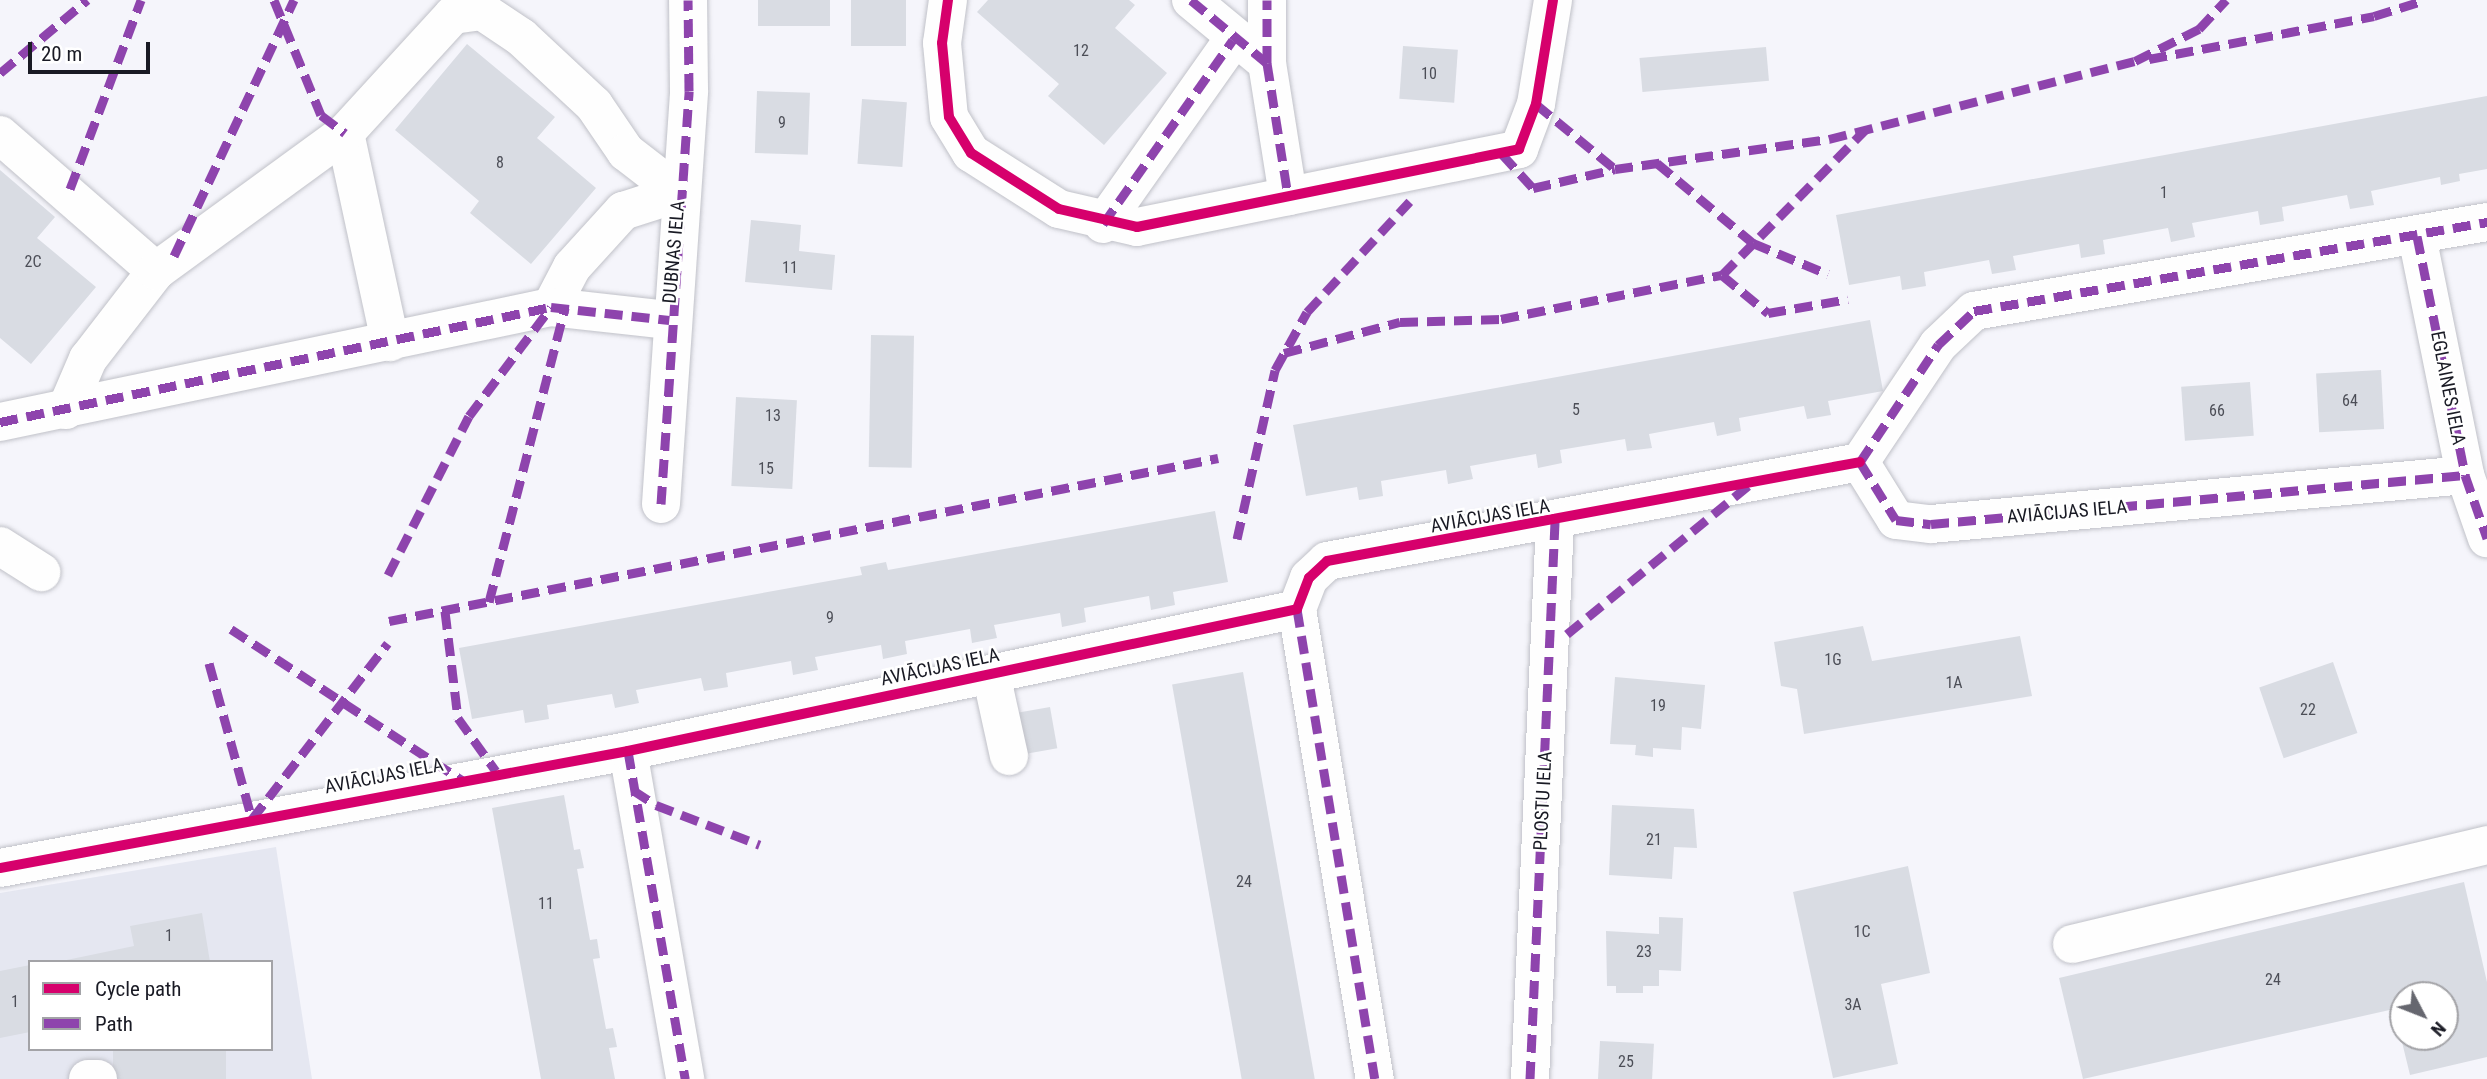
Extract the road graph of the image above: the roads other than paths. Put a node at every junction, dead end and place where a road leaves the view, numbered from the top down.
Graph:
1 (688, 0) edge
2 (948, 0) edge
3 (1191, 0) edge
4 (1267, 0) edge
5 (1553, 0) edge
6 (1233, 40) junction
7 (1267, 63) junction
8 (345, 133) junction
9 (0, 135) edge
10 (680, 193) junction
11 (1288, 196) junction
12 (2487, 222) edge
13 (1103, 223) junction
14 (2417, 236) junction
15 (156, 271) junction
16 (551, 307) junction
17 (668, 320) junction
18 (390, 342) junction
19 (66, 410) junction
20 (0, 422) edge
21 (1860, 462) junction
22 (2465, 475) junction
23 (661, 504) dead end
24 (1555, 522) junction
25 (2487, 535) edge
26 (0, 546) edge
27 (41, 572) dead end
28 (1297, 610) junction
29 (991, 674) junction
30 (628, 751) junction
31 (1009, 756) dead end
32 (2487, 845) edge
33 (0, 867) edge
34 (2071, 944) dead end
35 (88, 1079) edge
36 (98, 1079) edge
37 (685, 1079) edge
38 (1375, 1079) edge
39 (1530, 1079) edge

1 - 10 street, DUBNAS IELA
2 - 13 street
3 - 6 street
4 - 7 street
5 - 11 street
6 - 7 street
6 - 13 street
7 - 11 street
8 - 10 street
8 - 15 street
8 - 18 street
9 - 15 street
10 - 16 street
10 - 17 street, DUBNAS IELA
11 - 13 street
12 - 14 street
14 - 21 street
14 - 22 street, EGLAINES IELA
15 - 19 street
16 - 17 street
16 - 18 street
17 - 23 street, DUBNAS IELA
18 - 19 street
19 - 20 street
21 - 22 street, AVIĀCIJAS IELA
21 - 24 street, AVIĀCIJAS IELA
22 - 25 street, EGLAINES IELA
24 - 28 street, AVIĀCIJAS IELA
24 - 39 street, PLOSTU IELA
26 - 27 street
28 - 29 street, AVIĀCIJAS IELA
28 - 38 street
29 - 30 street, AVIĀCIJAS IELA
29 - 31 street
30 - 33 street, AVIĀCIJAS IELA
30 - 37 street
32 - 34 street
35 - 36 street

